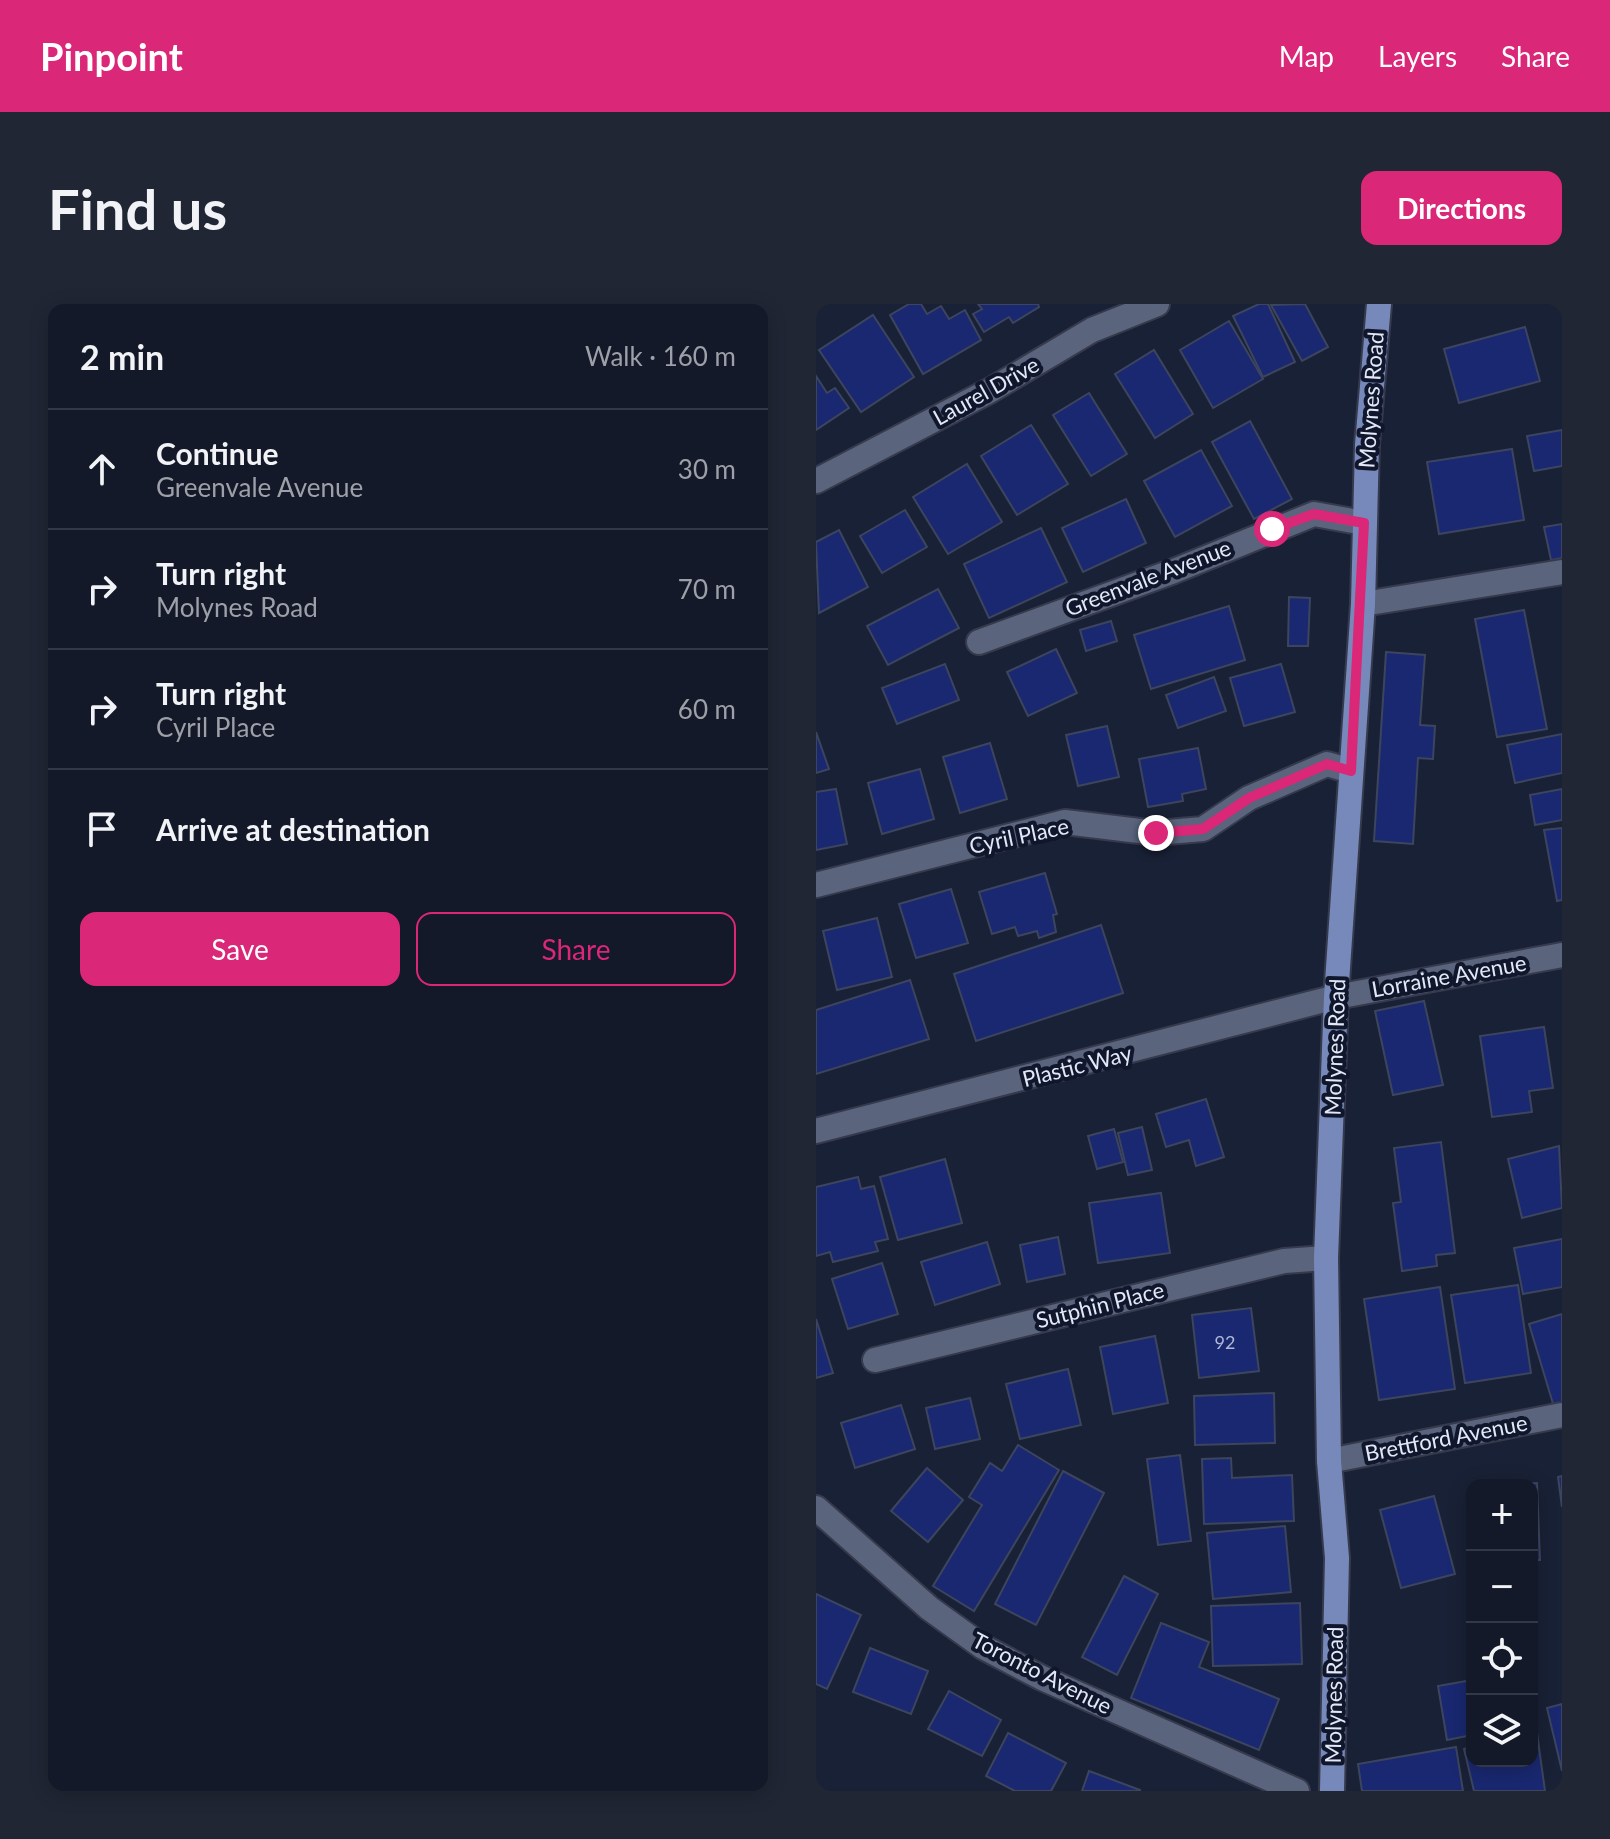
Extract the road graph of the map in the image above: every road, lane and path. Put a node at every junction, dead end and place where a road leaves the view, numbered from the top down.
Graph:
1 (1157, 304) edge
2 (1379, 304) edge
3 (816, 481) edge
4 (1364, 523) junction
5 (1562, 572) edge
6 (1363, 604) junction
7 (979, 642) dead end
8 (1351, 771) junction
9 (816, 885) edge
10 (1562, 955) edge
11 (1336, 997) junction
12 (816, 1131) edge
13 (1326, 1258) junction
14 (875, 1360) dead end
15 (1562, 1415) edge
16 (1329, 1461) junction
17 (816, 1508) edge
18 (1297, 1791) edge
19 (1332, 1791) edge

1 - 3 street, Laurel Drive
2 - 4 main road, Molynes Road
4 - 6 main road, Molynes Road
4 - 7 street, Greenvale Avenue
5 - 6 street
6 - 8 main road, Molynes Road
8 - 9 street, Cyril Place
8 - 11 main road, Molynes Road
10 - 11 street, Lorraine Avenue
11 - 12 street, Plastic Way
11 - 13 main road, Molynes Road
13 - 14 street, Sutphin Place
13 - 16 main road, Molynes Road
15 - 16 street, Brettford Avenue
16 - 19 main road, Molynes Road
17 - 18 street, Toronto Avenue

